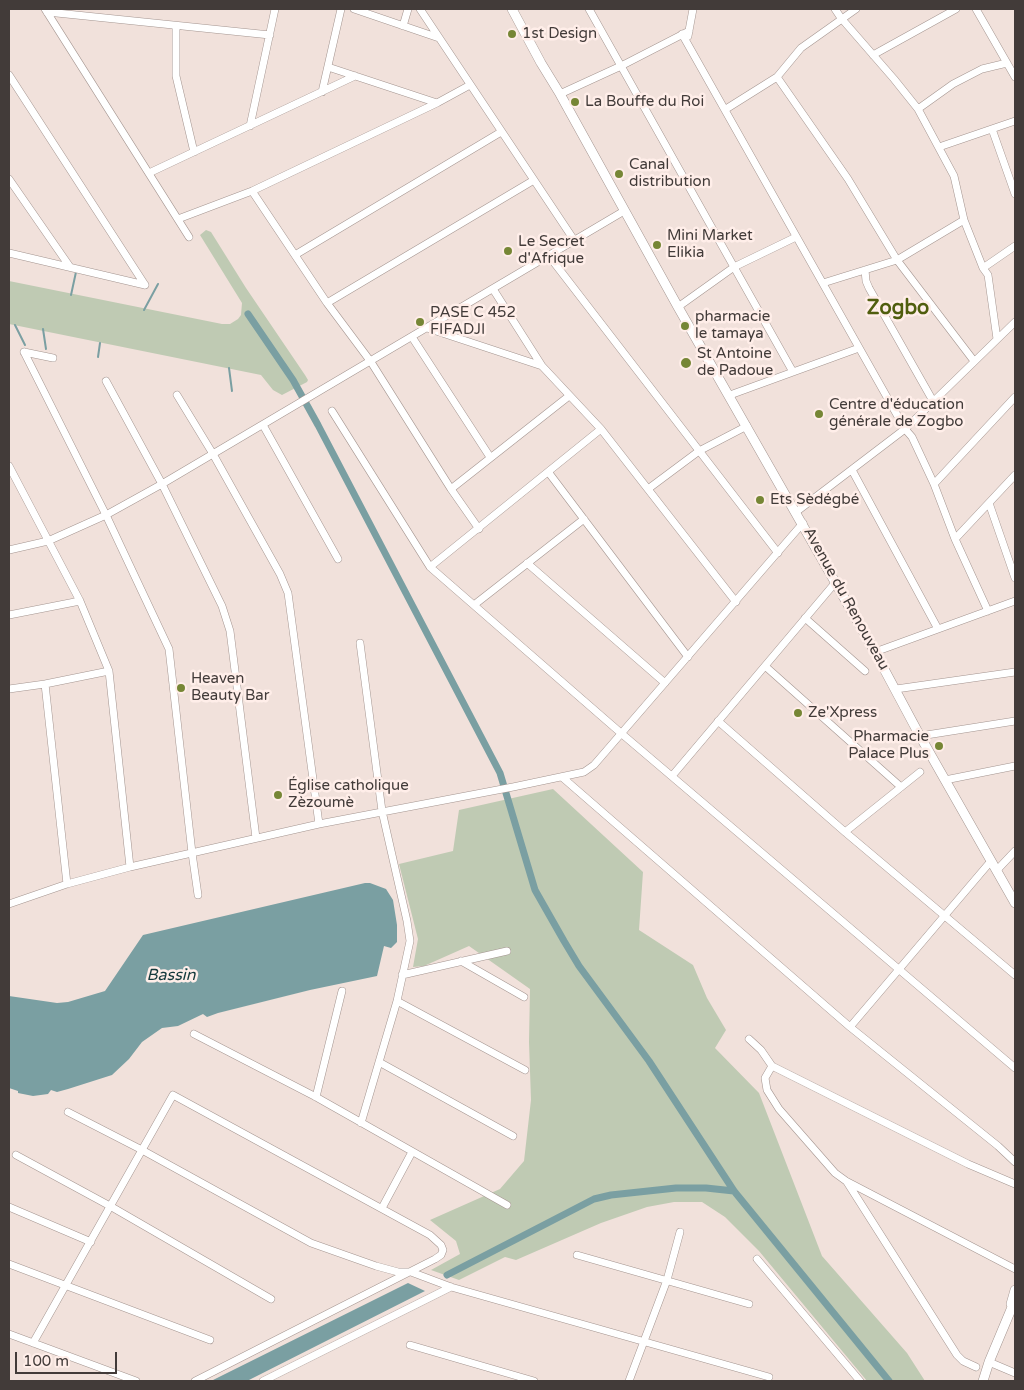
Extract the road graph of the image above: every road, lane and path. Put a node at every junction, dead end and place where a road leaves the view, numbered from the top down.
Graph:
1 (275, 9) edge
2 (340, 9) edge
3 (354, 9) edge
4 (408, 9) edge
5 (420, 9) edge
6 (512, 9) edge
7 (589, 9) edge
8 (693, 9) edge
9 (835, 9) edge
10 (856, 9) edge
11 (956, 9) edge
12 (976, 9) edge
13 (46, 11) edge
14 (841, 18) junction
15 (176, 26) junction
16 (403, 26) junction
17 (686, 33) junction
18 (270, 35) junction
19 (440, 38) junction
20 (873, 55) junction
21 (1007, 63) junction
22 (621, 66) junction
23 (328, 67) junction
24 (9, 75) edge
25 (355, 76) junction
26 (778, 77) junction
27 (1015, 77) edge
28 (470, 85) junction
29 (322, 92) junction
30 (560, 94) junction
31 (436, 103) junction
32 (918, 109) junction
33 (726, 110) junction
34 (1015, 121) edge
35 (250, 126) junction
36 (992, 129) junction
37 (501, 132) junction
38 (939, 147) junction
39 (194, 152) junction
40 (149, 173) junction
41 (9, 179) edge
42 (534, 180) junction
43 (252, 191) junction
44 (1015, 194) edge
45 (624, 211) junction
46 (178, 219) junction
47 (964, 220) junction
48 (796, 236) junction
49 (189, 237) dead end
50 (574, 240) junction
51 (1015, 246) edge
52 (9, 253) edge
53 (295, 254) junction
54 (549, 256) junction
55 (897, 260) junction
56 (70, 267) junction
57 (734, 267) junction
58 (983, 268) junction
59 (865, 270) junction
60 (823, 283) junction
61 (493, 289) junction
62 (327, 303) junction
63 (678, 308) junction
64 (1015, 322) edge
65 (427, 328) junction
66 (412, 337) junction
67 (998, 339) junction
68 (860, 348) junction
69 (52, 358) dead end
70 (974, 361) junction
71 (371, 362) junction
72 (542, 366) junction
73 (793, 372) junction
74 (106, 381) dead end
75 (177, 395) dead end
76 (730, 395) junction
77 (569, 396) junction
78 (1015, 397) edge
79 (933, 401) junction
80 (332, 411) dead end
81 (263, 425) junction
82 (747, 426) junction
83 (601, 429) junction
84 (905, 429) junction
85 (698, 451) junction
86 (213, 454) junction
87 (490, 457) junction
88 (9, 466) edge
89 (852, 470) junction
90 (549, 473) junction
91 (1015, 475) edge
92 (162, 484) junction
93 (934, 484) junction
94 (451, 489) junction
95 (648, 489) junction
96 (989, 503) junction
97 (796, 512) junction
98 (106, 515) junction
99 (584, 519) junction
100 (803, 524) junction
101 (479, 529) junction
102 (956, 539) junction
103 (48, 541) junction
104 (9, 550) edge
105 (778, 553) junction
106 (338, 558) dead end
107 (527, 564) junction
108 (430, 567) junction
109 (1015, 578) edge
110 (835, 583) junction
111 (80, 601) junction
112 (1015, 601) edge
113 (736, 602) junction
114 (474, 605) junction
115 (988, 611) junction
116 (9, 616) edge
117 (805, 618) junction
118 (938, 629) junction
119 (360, 644) dead end
120 (875, 652) junction
121 (688, 657) junction
122 (764, 666) junction
123 (865, 670) dead end
124 (109, 671) junction
125 (1015, 672) edge
126 (665, 683) junction
127 (45, 684) junction
128 (9, 689) edge
129 (896, 689) junction
130 (718, 721) junction
131 (1015, 721) edge
132 (622, 734) junction
133 (920, 736) junction
134 (1015, 766) edge
135 (920, 772) dead end
136 (672, 776) junction
137 (562, 777) junction
138 (945, 780) junction
139 (901, 787) junction
140 (382, 811) junction
141 (319, 824) junction
142 (845, 832) junction
143 (256, 838) junction
144 (1015, 851) edge
145 (192, 853) junction
146 (991, 861) junction
147 (130, 867) junction
148 (997, 870) junction
149 (67, 884) junction
150 (198, 895) dead end
151 (1014, 899) edge
152 (9, 904) edge
153 (944, 916) junction
154 (507, 951) dead end
155 (461, 961) junction
156 (899, 969) junction
157 (402, 975) junction
158 (1015, 975) edge
159 (342, 991) dead end
160 (524, 997) dead end
161 (397, 1001) junction
162 (850, 1027) junction
163 (194, 1034) dead end
164 (748, 1039) dead end
165 (379, 1062) junction
166 (772, 1066) junction
167 (1015, 1068) edge
168 (525, 1070) dead end
169 (316, 1097) junction
170 (68, 1112) dead end
171 (361, 1123) junction
172 (513, 1136) dead end
173 (142, 1150) junction
174 (412, 1152) junction
175 (16, 1154) dead end
176 (1015, 1162) edge
177 (846, 1181) junction
178 (1015, 1184) edge
179 (507, 1205) dead end
180 (110, 1206) junction
181 (9, 1207) edge
182 (382, 1208) junction
183 (680, 1232) dead end
184 (91, 1242) junction
185 (578, 1255) dead end
186 (757, 1259) dead end
187 (9, 1264) edge
188 (1015, 1269) edge
189 (412, 1272) junction
190 (667, 1280) junction
191 (66, 1287) junction
192 (452, 1287) junction
193 (1015, 1290) edge
194 (271, 1300) dead end
195 (1015, 1300) edge
196 (749, 1304) dead end
197 (1009, 1312) junction
198 (9, 1334) edge
199 (210, 1340) dead end
200 (644, 1342) junction
201 (33, 1343) junction
202 (410, 1345) dead end
203 (989, 1362) junction
204 (976, 1366) dead end
205 (1015, 1373) edge
206 (769, 1377) dead end
207 (136, 1381) edge
208 (195, 1381) edge
209 (263, 1381) edge
210 (534, 1381) edge
211 (630, 1381) edge
212 (860, 1381) edge
213 (983, 1381) edge

1 - 18 street
2 - 23 street
3 - 16 street
4 - 16 street
5 - 19 street
6 - 30 main road, Avenue du Renouveau
7 - 22 street
8 - 17 street
9 - 14 street
10 - 14 street
11 - 20 street
12 - 21 street
13 - 15 street
13 - 40 street
14 - 20 street
14 - 26 street
15 - 18 street
15 - 39 street
16 - 19 street
17 - 22 street
17 - 33 street
18 - 35 street
19 - 28 street
20 - 32 street
21 - 27 street
21 - 32 street
22 - 30 street
22 - 57 street
23 - 25 street
23 - 29 street
24 - 56 street
25 - 29 street
25 - 31 street
26 - 33 street
26 - 55 street
28 - 31 street
28 - 37 street
29 - 35 street
30 - 45 main road, Avenue du Renouveau
31 - 43 street
32 - 38 street
33 - 48 street
34 - 36 street
35 - 39 street
36 - 38 street
36 - 44 street
37 - 42 street
37 - 53 street
38 - 47 street
39 - 40 street
40 - 46 street
41 - 56 street
42 - 50 street
42 - 62 street
43 - 46 street
43 - 53 street
45 - 50 street
45 - 63 main road, Avenue du Renouveau
46 - 49 street
47 - 55 street
47 - 58 street
48 - 57 street
48 - 60 street
50 - 54 street
51 - 58 street
52 - 56 street
53 - 62 street
54 - 61 street
54 - 85 street
55 - 59 street
55 - 70 street
57 - 63 street
57 - 73 street
58 - 67 street
59 - 60 street
59 - 79 street
60 - 68 street
61 - 65 street
61 - 72 street
62 - 71 street
63 - 76 main road, Avenue du Renouveau
64 - 67 street
65 - 66 street
65 - 72 street
66 - 71 street
66 - 87 street
67 - 70 street
68 - 73 street
68 - 84 street
69 - 98 street
70 - 79 street
71 - 81 street
71 - 94 street
72 - 77 street
73 - 76 street
74 - 92 street
75 - 86 street
76 - 82 main road, Avenue du Renouveau
77 - 83 street
77 - 87 street
78 - 93 street
79 - 84 street
80 - 108 street
81 - 86 street
81 - 106 street
82 - 85 street
82 - 97 main road, Avenue du Renouveau
83 - 90 street
83 - 95 street
84 - 89 street
84 - 93 street
85 - 95 street
85 - 105 street
86 - 92 street
86 - 141 street
87 - 94 street
88 - 103 street
89 - 97 street
89 - 118 street
90 - 99 street
90 - 101 street
91 - 96 street
92 - 98 street
92 - 143 street
93 - 102 street
94 - 101 street
95 - 113 street
96 - 102 street
96 - 109 street
97 - 100 main road, Avenue du Renouveau
98 - 103 street
98 - 145 street
99 - 107 street
99 - 121 street
100 - 105 street
100 - 110 main road, Avenue du Renouveau
101 - 108 street
102 - 115 street
103 - 104 street
103 - 111 street
105 - 113 street
107 - 114 street
107 - 126 street
108 - 114 street
110 - 117 street
110 - 120 main road, Avenue du Renouveau
111 - 116 street
111 - 124 street
112 - 115 street
113 - 121 street
114 - 132 street
115 - 118 street
117 - 122 street
117 - 123 street
118 - 120 street
119 - 140 street
120 - 129 main road, Avenue du Renouveau
121 - 126 street
122 - 130 street
122 - 139 street
124 - 127 street
124 - 147 street
125 - 129 street
126 - 132 street
127 - 128 street
127 - 149 street
129 - 133 main road, Avenue du Renouveau
130 - 136 street
130 - 142 street
131 - 133 street
132 - 136 street
132 - 137 street
133 - 138 main road, Avenue du Renouveau
134 - 138 street
135 - 139 street
136 - 156 street
137 - 140 street
137 - 162 street
138 - 146 main road, Avenue du Renouveau
139 - 142 street
140 - 141 street
140 - 157 street
141 - 143 street
142 - 153 street
143 - 145 street
144 - 148 street
145 - 147 street
145 - 150 street
146 - 148 main road, Avenue du Renouveau
146 - 153 street
147 - 149 street
148 - 151 main road, Avenue du Renouveau
149 - 152 street
153 - 156 street
153 - 158 street
154 - 155 street
155 - 157 street
155 - 160 street
156 - 162 street
156 - 167 street
157 - 161 street
159 - 169 street
161 - 165 street
161 - 168 street
162 - 176 street
163 - 169 street
164 - 166 street
165 - 171 street
165 - 172 street
166 - 177 street
166 - 178 street
169 - 171 street
170 - 173 street
171 - 174 street
173 - 180 street
173 - 182 street
173 - 189 street
174 - 179 street
174 - 182 street
175 - 180 street
177 - 188 street
177 - 204 street
180 - 184 street
180 - 194 street
181 - 184 street
182 - 189 street
183 - 190 street
184 - 191 street
185 - 190 street
186 - 212 street
187 - 191 street
189 - 192 street
189 - 208 street
190 - 196 street
190 - 200 street
191 - 199 street
191 - 201 street
192 - 200 street
192 - 209 street
193 - 197 main road
195 - 197 main road
197 - 203 main road
198 - 201 street
200 - 206 street
200 - 211 street
201 - 207 street
202 - 210 street
203 - 205 street
203 - 213 main road

